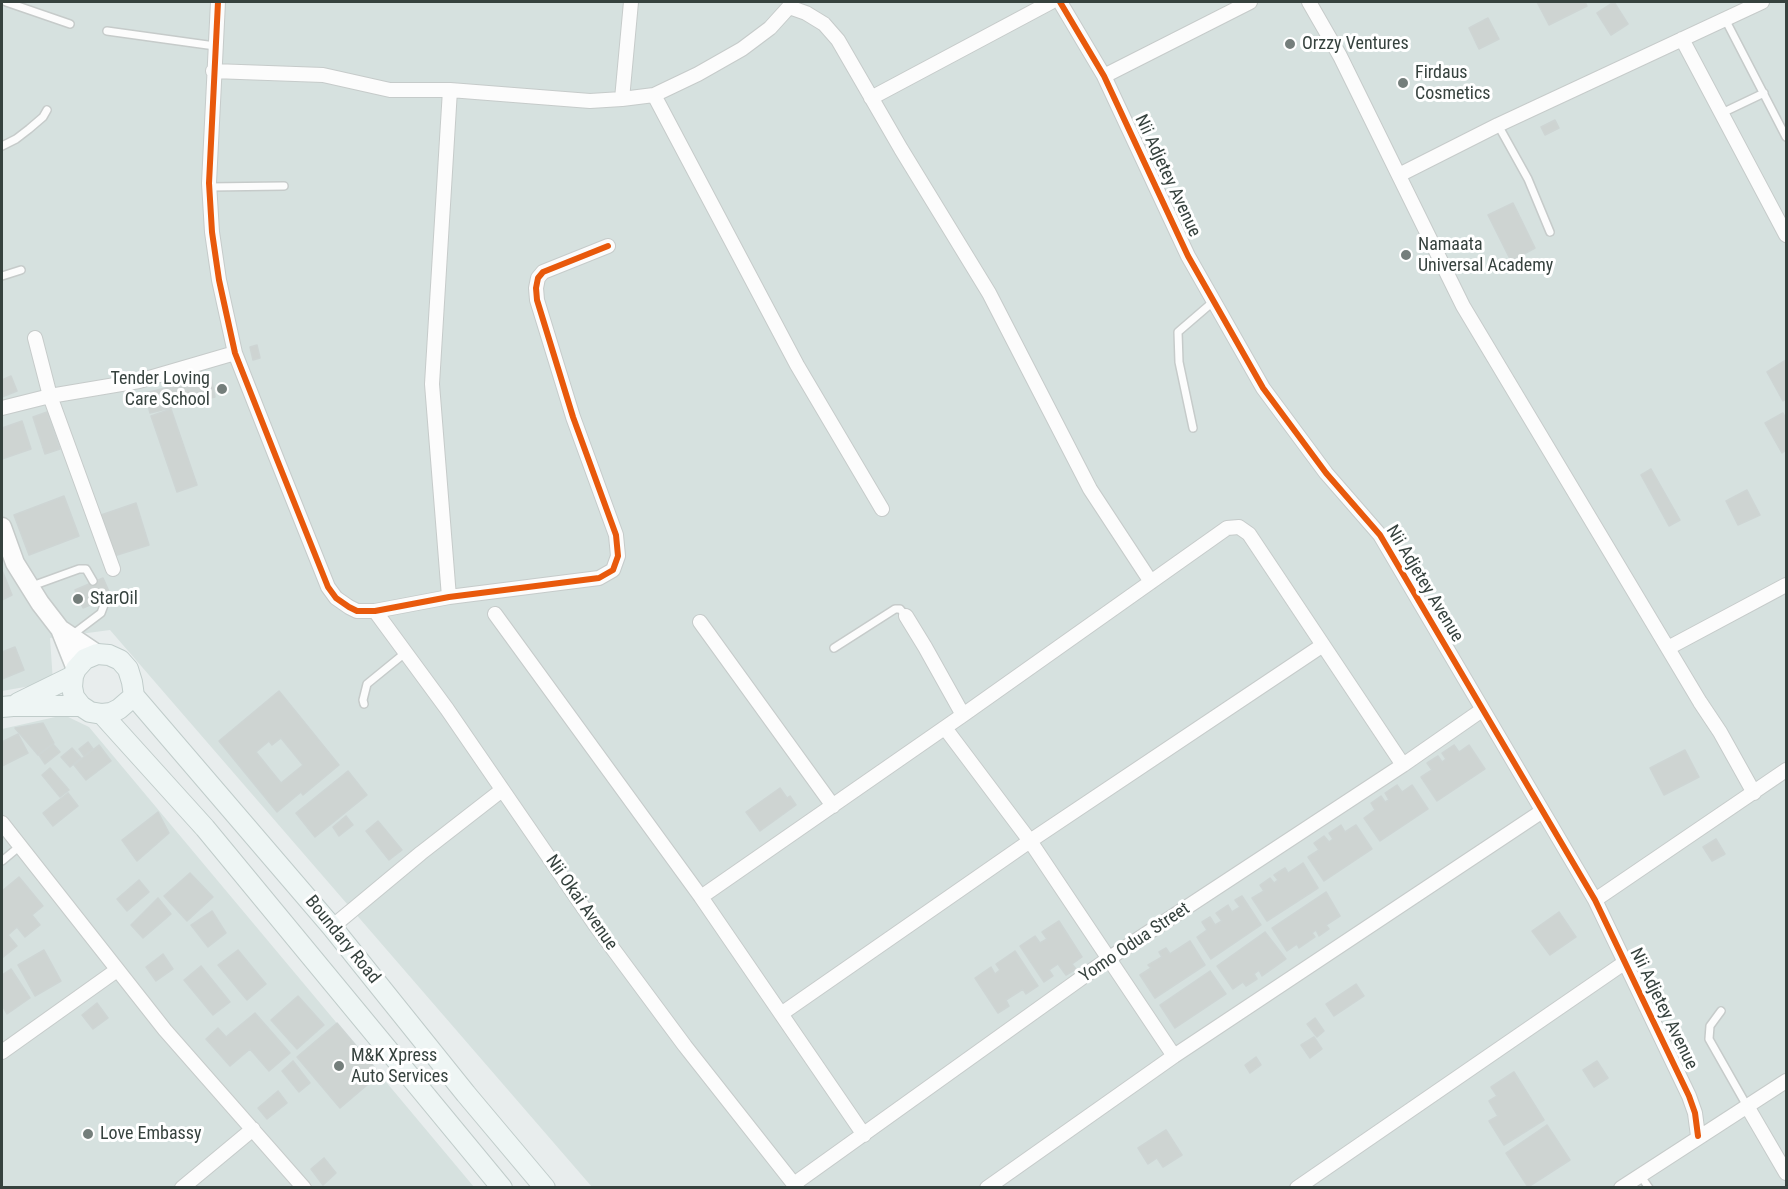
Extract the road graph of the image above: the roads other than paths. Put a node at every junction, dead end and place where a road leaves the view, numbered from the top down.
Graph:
1 (6, 2) edge
2 (218, 2) edge
3 (631, 2) edge
4 (1051, 2) edge
5 (1060, 2) edge
6 (1250, 2) edge
7 (1310, 2) edge
8 (1762, 2) edge
9 (790, 4) edge
10 (1725, 19) junction
11 (70, 24) dead end
12 (106, 31) dead end
13 (1682, 39) junction
14 (215, 46) junction
15 (213, 71) junction
16 (1104, 76) junction
17 (450, 90) junction
18 (1764, 93) junction
19 (654, 95) junction
20 (871, 98) junction
21 (622, 99) junction
22 (47, 110) dead end
23 (1722, 113) junction
24 (1498, 125) junction
25 (1786, 137) edge
26 (2, 146) edge
27 (1399, 175) junction
28 (284, 186) dead end
29 (209, 187) junction
30 (1550, 232) dead end
31 (1786, 235) edge
32 (608, 246) dead end
33 (21, 270) dead end
34 (2, 276) edge
35 (1214, 301) junction
36 (35, 338) dead end
37 (235, 353) junction
38 (50, 396) junction
39 (2, 408) edge
40 (1192, 428) dead end
41 (882, 509) dead end
42 (2, 527) edge
43 (113, 569) dead end
44 (93, 581) dead end
45 (1151, 582) junction
46 (1786, 585) edge
47 (30, 587) junction
48 (449, 597) junction
49 (101, 599) dead end
50 (375, 611) junction
51 (495, 614) dead end
52 (906, 616) joint
53 (700, 622) dead end
54 (65, 633) junction
55 (1323, 645) junction
56 (834, 648) dead end
57 (1668, 648) junction
58 (405, 653) junction
59 (97, 654) junction
60 (74, 672) junction
61 (134, 696) junction
62 (364, 704) dead end
63 (7, 706) edge
64 (81, 706) junction
65 (1482, 710) junction
66 (102, 714) junction
67 (963, 715) junction
68 (945, 728) junction
69 (1403, 765) junction
70 (1786, 770) edge
71 (502, 790) junction
72 (1754, 793) junction
73 (833, 806) junction
74 (1541, 812) junction
75 (2, 823) edge
76 (1030, 841) junction
77 (20, 846) junction
78 (2, 861) edge
79 (701, 897) junction
80 (1595, 900) junction
81 (332, 927) junction
82 (1108, 959) junction
83 (1624, 963) junction
84 (117, 970) junction
85 (1721, 1011) dead end
86 (781, 1014) junction
87 (2, 1052) edge
88 (1174, 1056) junction
89 (1786, 1081) edge
90 (1747, 1106) junction
91 (253, 1129) junction
92 (864, 1135) junction
93 (1698, 1136) junction
94 (1786, 1173) edge
95 (1640, 1175) junction
96 (795, 1186) edge
97 (182, 1188) edge
98 (304, 1188) edge
99 (502, 1188) edge
100 (546, 1188) edge
101 (987, 1188) edge
102 (1298, 1188) edge
103 (1621, 1188) edge
104 (1650, 1188) edge

1 - 11 lane
2 - 14 street
3 - 21 street
4 - 20 street
5 - 16 street, Nii Adjetey Avenue
6 - 16 street
7 - 27 street
8 - 10 street
9 - 19 street
9 - 20 street
10 - 13 street
10 - 18 lane
12 - 14 lane
13 - 23 street
13 - 24 street
14 - 15 street
15 - 17 street
15 - 29 street
16 - 35 street, Nii Adjetey Avenue
17 - 21 street
17 - 48 street
18 - 23 lane
18 - 25 lane
19 - 21 street
19 - 41 street
20 - 45 street
22 - 26 lane
23 - 31 street
24 - 27 street
24 - 30 lane
27 - 57 street
28 - 29 lane
29 - 37 street
32 - 48 street
33 - 34 lane
35 - 40 lane
35 - 65 street, Nii Adjetey Avenue
36 - 38 street
37 - 38 street
37 - 50 street
38 - 39 street
38 - 43 street
42 - 47 street
44 - 47 lane
45 - 55 street
45 - 67 street
46 - 57 street
47 - 54 street
48 - 50 street
49 - 54 lane
50 - 58 street, Nii Okai Avenue
51 - 79 street
52 - 56 lane
52 - 67 street
53 - 73 street
54 - 59 street
54 - 60 street
55 - 69 street
55 - 76 street
57 - 72 street
58 - 62 lane
58 - 71 street, Nii Okai Avenue
59 - 60 main road
59 - 61 main road
60 - 63 main road
60 - 64 main road
61 - 66 main road
61 - 81 main road, Boundary Road
63 - 64 main road
64 - 66 main road
65 - 69 street, Yomo Odua Street
65 - 74 street, Nii Adjetey Avenue
66 - 99 main road, Boundary Road
67 - 68 street
68 - 73 street
68 - 76 street
69 - 82 street, Yomo Odua Street
70 - 72 street
71 - 81 street
71 - 96 street, Nii Okai Avenue
72 - 80 street
73 - 79 street
74 - 80 street, Nii Adjetey Avenue
74 - 88 street
75 - 77 street
76 - 82 street
76 - 86 street
77 - 78 lane
77 - 84 street
79 - 86 street
80 - 83 street, Nii Adjetey Avenue
81 - 100 main road, Boundary Road
82 - 88 street
82 - 92 street, Yomo Odua Street
83 - 93 street, Nii Adjetey Avenue
83 - 102 street
84 - 87 street
84 - 91 street
85 - 90 lane
86 - 92 street
88 - 101 street
89 - 90 street
90 - 93 street
90 - 94 street
91 - 97 street
91 - 98 street
92 - 96 street, Yomo Odua Street
93 - 95 street
95 - 103 street
95 - 104 lane

